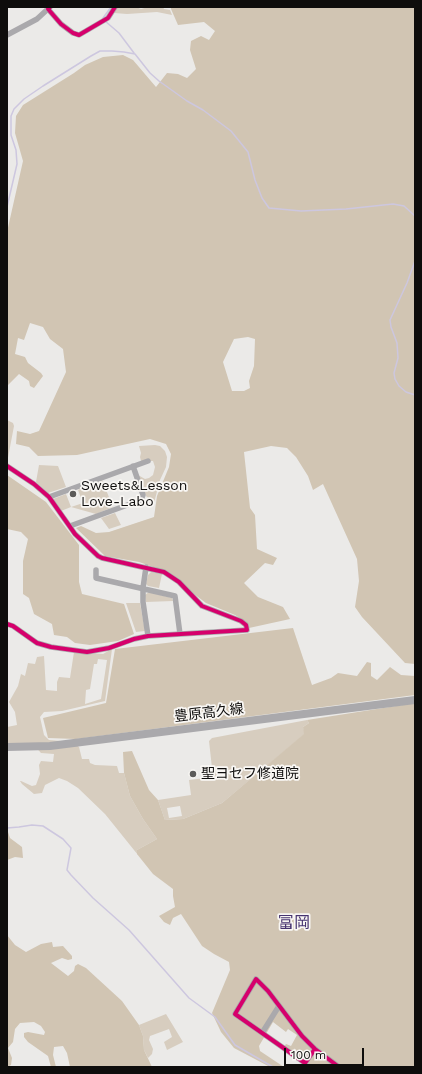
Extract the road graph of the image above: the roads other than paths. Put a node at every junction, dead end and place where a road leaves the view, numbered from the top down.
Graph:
1 (115, 7) edge
2 (49, 8) edge
3 (7, 35) edge
4 (148, 461) dead end
5 (7, 466) edge
6 (133, 466) junction
7 (49, 497) junction
8 (70, 526) junction
9 (146, 567) junction
10 (96, 570) dead end
11 (143, 588) junction
12 (7, 624) edge
13 (180, 634) junction
14 (148, 636) junction
15 (415, 700) edge
16 (7, 747) edge
17 (279, 1006) junction
18 (262, 1033) junction
19 (315, 1049) junction
20 (304, 1065) edge
21 (339, 1067) edge

1 - 2 street
2 - 3 street
4 - 6 street
5 - 7 street
6 - 7 street
6 - 8 street
7 - 8 street
8 - 9 street
9 - 11 street
9 - 13 street
10 - 11 street
11 - 13 street
11 - 14 street
12 - 14 street
13 - 14 street
15 - 16 main road, 豊原高久線
17 - 18 street
17 - 18 street
17 - 19 street
18 - 20 street
19 - 20 street
19 - 21 street

